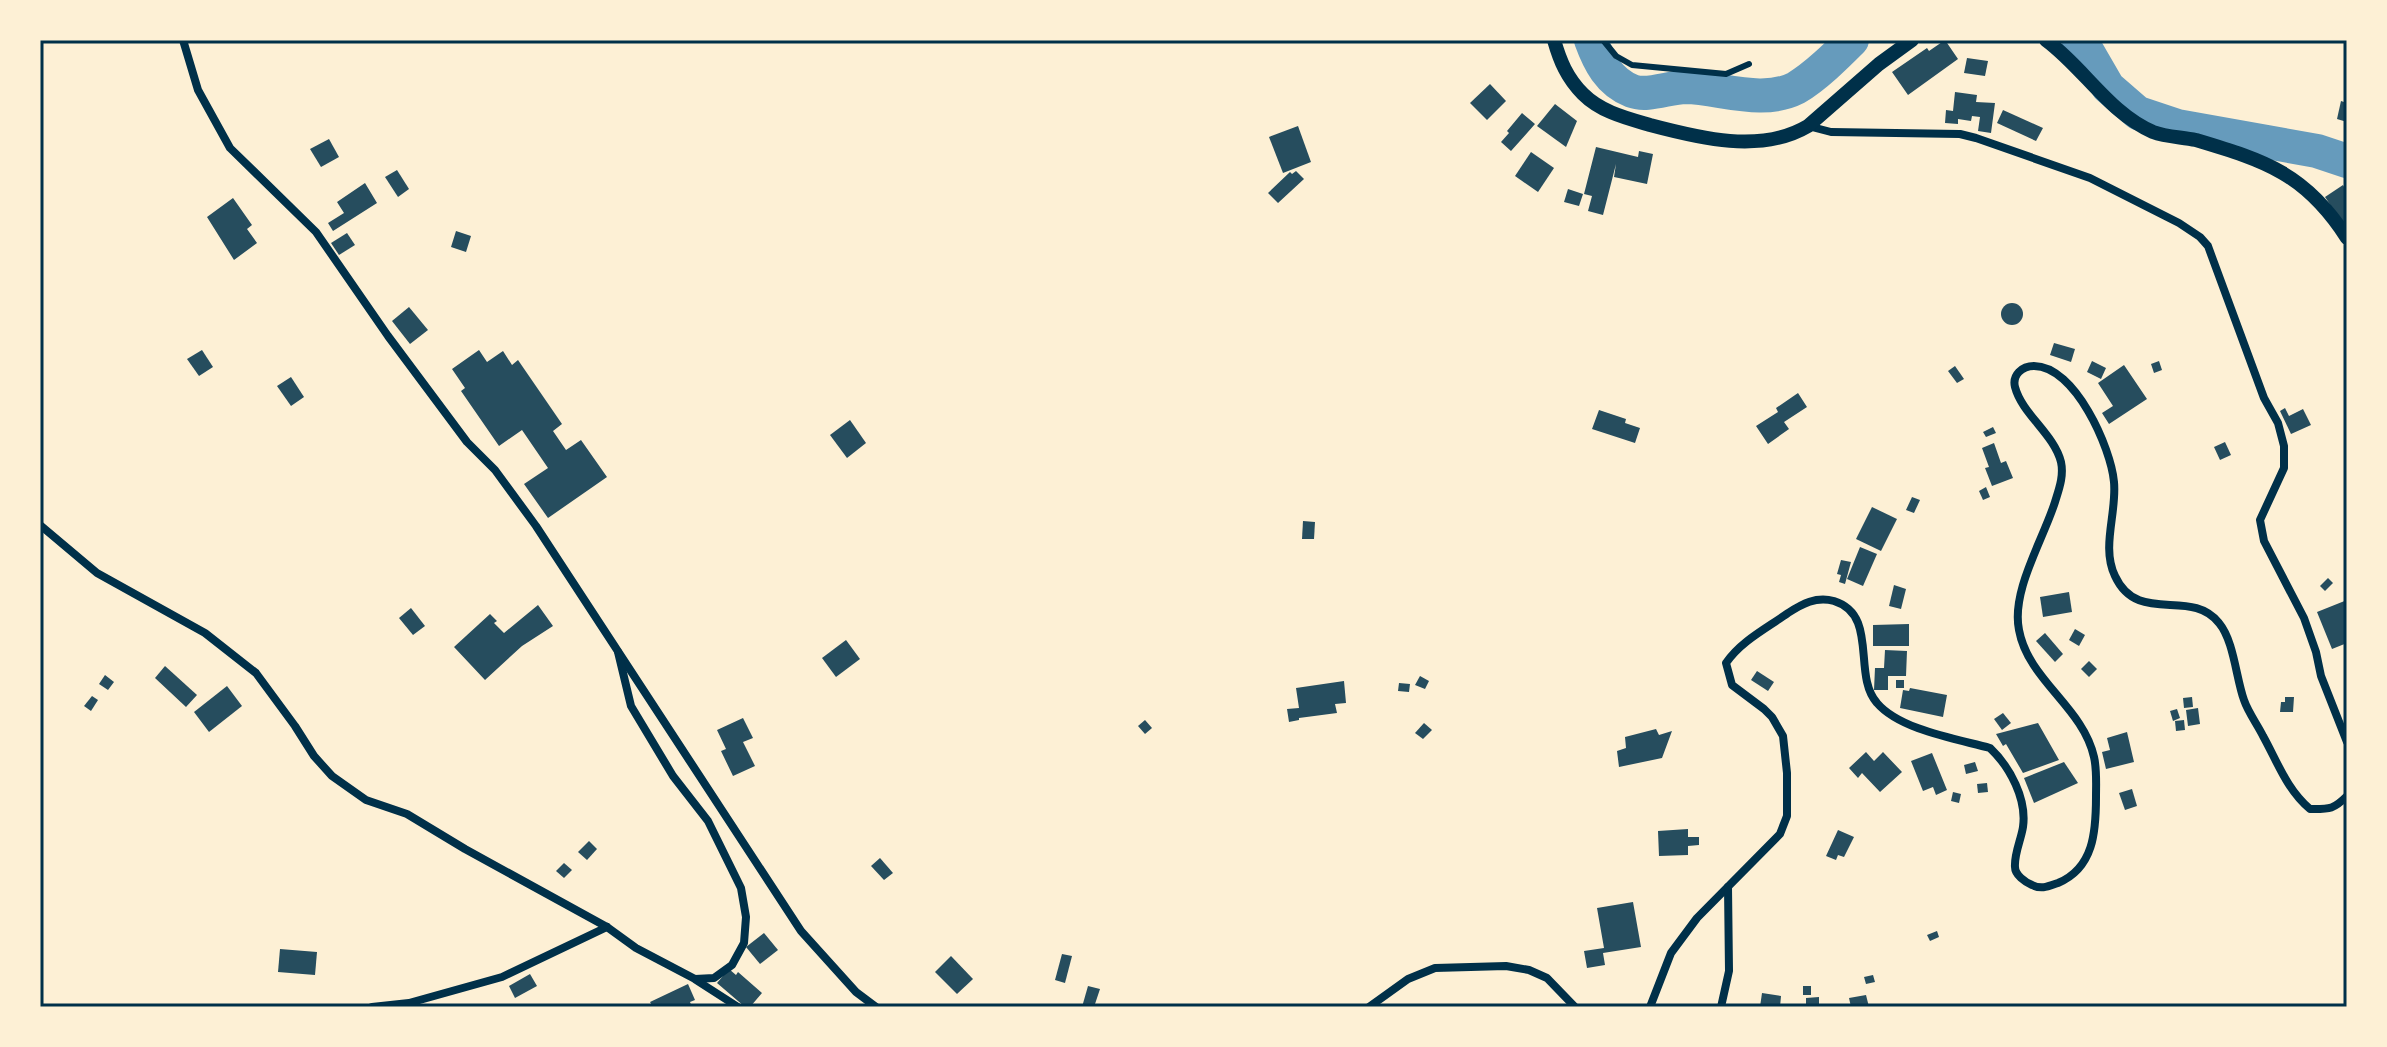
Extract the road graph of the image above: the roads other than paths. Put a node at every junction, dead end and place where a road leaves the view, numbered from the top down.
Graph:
1 (183, 40) edge
2 (1554, 40) edge
3 (1603, 40) edge
4 (1912, 40) edge
5 (2046, 40) edge
6 (1749, 64) dead end
7 (1808, 126) junction
8 (2347, 238) edge
9 (40, 525) edge
10 (618, 652) junction
11 (2347, 742) edge
12 (2347, 796) edge
13 (1728, 887) junction
14 (607, 927) junction
15 (695, 979) junction
16 (372, 1007) edge
17 (738, 1007) edge
18 (876, 1007) edge
19 (1369, 1007) edge
20 (1575, 1007) edge
21 (1650, 1007) edge
22 (1721, 1007) edge

1 - 10 street
2 - 7 street
3 - 6 lane
4 - 7 street
5 - 8 street
7 - 11 street
9 - 14 street
10 - 15 street
10 - 18 street
12 - 13 street
13 - 21 street
13 - 22 street
14 - 15 street
14 - 16 street
15 - 17 street
19 - 20 street

